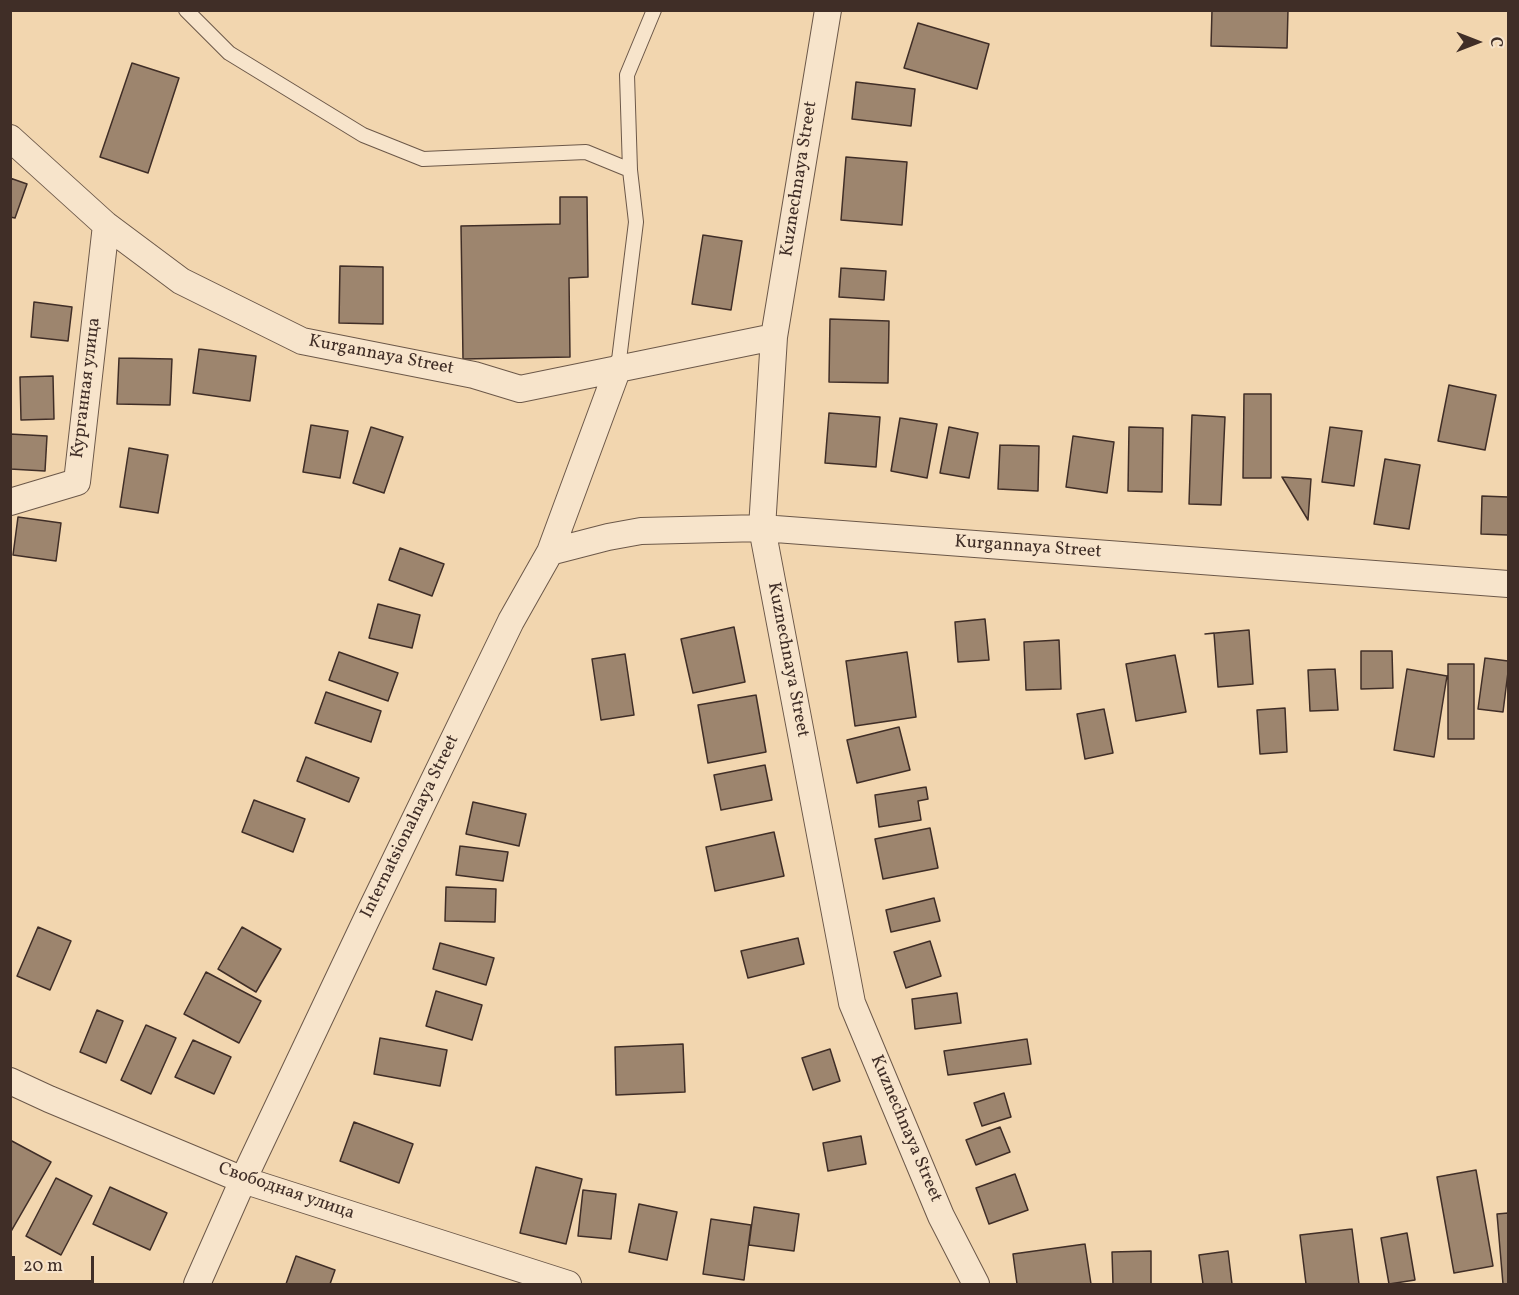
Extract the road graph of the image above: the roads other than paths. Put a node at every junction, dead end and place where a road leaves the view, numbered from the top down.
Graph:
1 (186, 10) edge
2 (654, 10) edge
3 (828, 10) edge
4 (10, 138) edge
5 (630, 170) junction
6 (106, 225) junction
7 (774, 337) junction
8 (618, 368) junction
9 (10, 502) edge
10 (762, 528) junction
11 (550, 552) junction
12 (1509, 584) edge
13 (10, 1081) edge
14 (243, 1180) junction
15 (197, 1284) edge
16 (568, 1284) edge
17 (976, 1284) edge

1 - 5 lane
2 - 5 lane
3 - 7 street, Kuznechnaya Street
4 - 6 street, Kurgannaya Street
5 - 8 lane
6 - 8 street, Kurgannaya Street
6 - 9 street, Курганная улица
7 - 8 street, Kurgannaya Street
7 - 10 street, Kuznechnaya Street
8 - 11 street, Internatsionalnaya Street
10 - 11 street, Kurgannaya Street
10 - 12 street, Kurgannaya Street
10 - 17 street, Kuznechnaya Street
11 - 14 street, Internatsionalnaya Street
13 - 14 street, Свободная улица
14 - 15 street, Internatsionalnaya Street
14 - 16 street, Свободная улица

